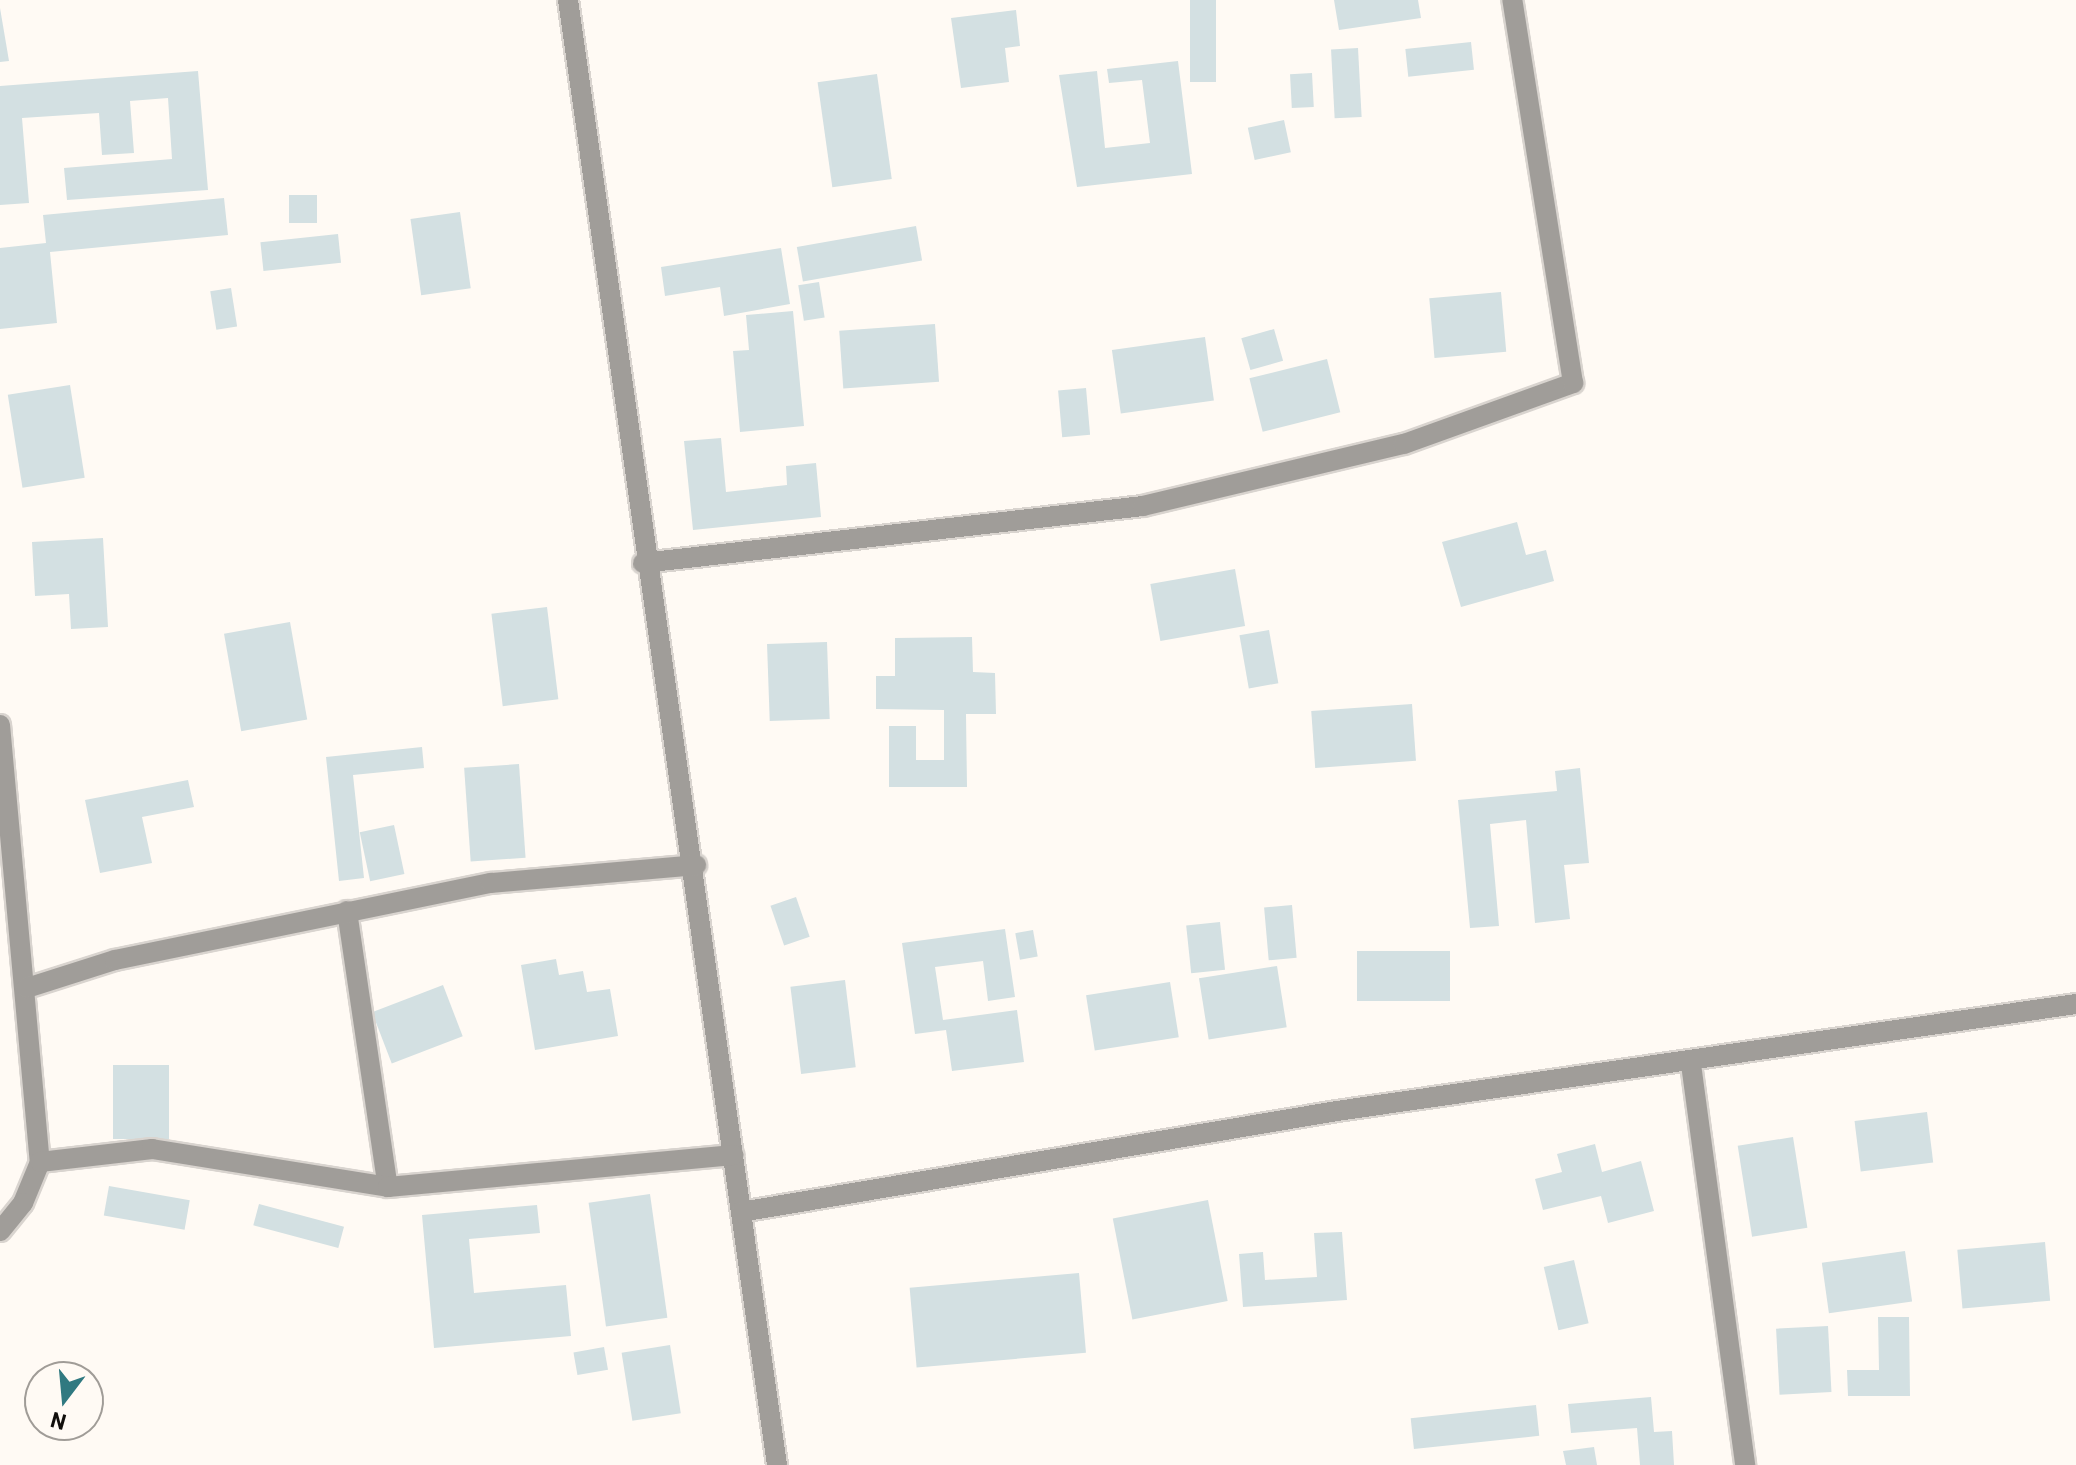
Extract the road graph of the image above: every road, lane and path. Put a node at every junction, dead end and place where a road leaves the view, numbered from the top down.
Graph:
1 (568, 0) edge
2 (1512, 0) edge
3 (643, 563) junction
4 (0, 725) edge
5 (696, 865) junction
6 (347, 911) junction
7 (27, 988) junction
8 (2076, 1004) edge
9 (1691, 1064) junction
10 (734, 1155) junction
11 (40, 1162) junction
12 (388, 1187) junction
13 (741, 1212) junction
14 (0, 1231) edge
15 (777, 1465) edge
16 (1745, 1465) edge

1 - 3 street
2 - 3 street
3 - 5 street
4 - 7 street
5 - 6 street
5 - 10 street
6 - 7 street
6 - 12 street
7 - 11 street
8 - 9 street
9 - 13 street
9 - 16 street
10 - 12 street
10 - 13 street
11 - 12 street
11 - 14 street
13 - 15 street

